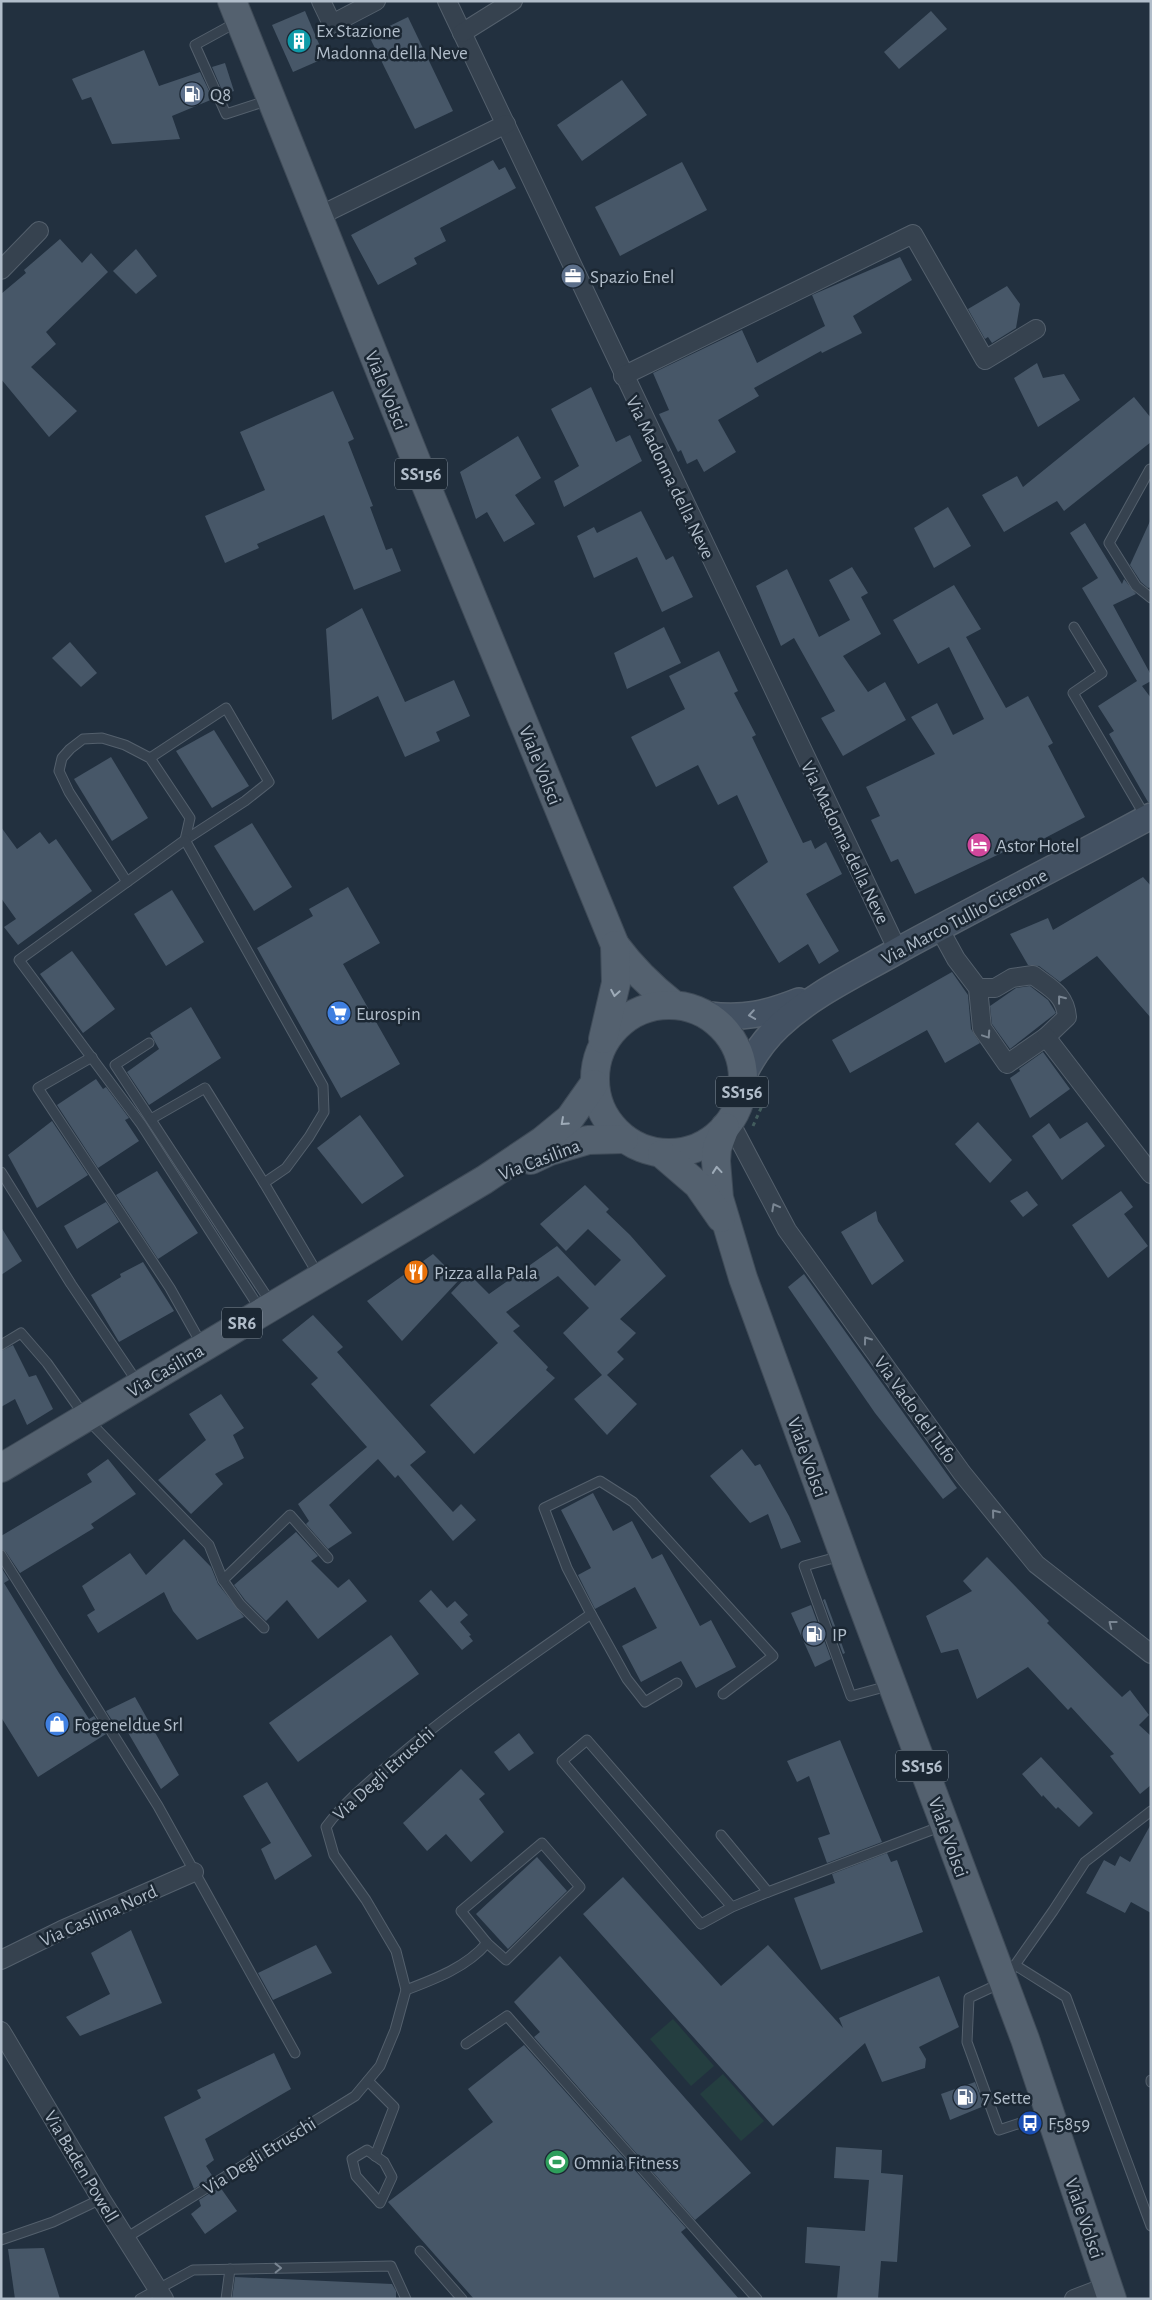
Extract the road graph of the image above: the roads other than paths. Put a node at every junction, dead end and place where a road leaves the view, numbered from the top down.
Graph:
1 (321, 1) edge
2 (376, 1) edge
3 (447, 1) edge
4 (513, 1) edge
5 (235, 11) edge
6 (462, 34) junction
7 (269, 100) junction
8 (506, 124) junction
9 (317, 217) junction
10 (39, 231) dead end
11 (1, 270) edge
12 (1036, 329) dead end
13 (623, 376) junction
14 (1150, 469) edge
15 (1151, 598) edge
16 (1074, 627) dead end
17 (150, 758) junction
18 (1149, 818) edge
19 (185, 840) junction
20 (127, 882) junction
21 (939, 928) junction
22 (615, 945) junction
23 (898, 951) junction
24 (831, 988) junction
25 (978, 988) junction
26 (673, 1004) junction
27 (709, 1015) junction
28 (1046, 1037) junction
29 (149, 1043) dead end
30 (601, 1049) junction
31 (92, 1057) junction
32 (756, 1076) junction
33 (594, 1084) junction
34 (150, 1119) junction
35 (732, 1131) junction
36 (624, 1139) junction
37 (662, 1154) junction
38 (1, 1172) edge
39 (1151, 1174) edge
40 (484, 1180) junction
41 (264, 1183) junction
42 (730, 1235) junction
43 (320, 1278) junction
44 (267, 1309) junction
45 (1, 1345) edge
46 (203, 1347) junction
47 (140, 1385) junction
48 (86, 1418) junction
49 (1, 1468) edge
50 (1, 1555) edge
51 (844, 1555) junction
52 (328, 1558) dead end
53 (223, 1580) junction
54 (591, 1614) junction
55 (264, 1628) dead end
56 (1151, 1654) edge
57 (677, 1683) dead end
58 (892, 1685) junction
59 (723, 1694) dead end
60 (1151, 1811) edge
61 (944, 1825) junction
62 (721, 1835) dead end
63 (194, 1872) junction
64 (768, 1892) junction
65 (732, 1907) junction
66 (488, 1943) junction
67 (1, 1960) edge
68 (1009, 1974) junction
69 (406, 1990) junction
70 (1, 2031) edge
71 (466, 2044) dead end
72 (295, 2053) dead end
73 (368, 2081) junction
74 (1050, 2113) junction
75 (375, 2156) junction
76 (101, 2199) junction
77 (1151, 2226) edge
78 (126, 2238) junction
79 (1, 2240) edge
80 (420, 2251) dead end
81 (230, 2269) junction
82 (1110, 2292) edge
83 (161, 2294) edge
84 (140, 2299) edge
85 (226, 2299) edge
86 (406, 2299) edge
87 (462, 2299) edge
88 (757, 2299) edge
89 (1074, 2299) edge

1 - 2 street
3 - 6 street, Via Madonna della Neve
4 - 6 street
5 - 7 main road, Viale Volsci / SS156
5 - 7 lane
6 - 8 street, Via Madonna della Neve
7 - 9 main road, Viale Volsci / SS156
8 - 9 street
8 - 13 street, Via Madonna della Neve
9 - 22 main road, Viale Volsci / SS156
10 - 11 street
12 - 13 street
13 - 23 street, Via Madonna della Neve
14 - 15 lane
16 - 18 lane
17 - 19 lane
17 - 19 lane
17 - 20 lane
18 - 21 main road, Via Marco Tullio Cicerone
19 - 20 lane
19 - 41 lane
20 - 31 lane
21 - 23 main road, Via Marco Tullio Cicerone
21 - 25 street
22 - 26 main road, Viale Volsci / SS156
22 -> 30 main road, Viale Volsci / SS156
23 - 24 main road, Via Marco Tullio Cicerone
24 -> 27 main road, Via Marco Tullio Cicerone
24 - 32 main road, Via Marco Tullio Cicerone
25 -> 28 street
28 -> 25 street
26 - 27 main road, SS156
26 - 30 main road, SS156
27 - 32 main road, SS156
28 - 39 street
29 - 34 lane
30 - 33 main road, SS156
31 - 44 lane
31 - 46 lane
32 - 35 main road, SS156
33 - 36 main road, SS156
33 -> 40 main road, Via Casilina / SR6
34 - 41 lane
34 - 44 lane
35 - 37 main road, SS156
42 -> 35 main road, Viale Volsci / SS156
56 -> 35 street, Via Vado del Tufo
36 - 37 main road, SS156
36 - 40 main road, Via Casilina / SR6
37 - 42 main road, Viale Volsci / SS156
38 - 47 lane
40 - 43 main road, Via Casilina / SR6
41 - 43 lane
42 - 51 main road, Viale Volsci / SS156
43 - 44 main road, Via Casilina / SR6
44 - 46 main road, Via Casilina / SR6
45 - 48 lane
46 - 47 main road, Via Casilina / SR6
47 - 48 main road, Via Casilina / SR6
48 - 49 main road, Via Casilina / SR6
48 - 53 lane
50 - 63 lane
51 - 58 main road, Viale Volsci / SS156
51 - 58 lane
52 - 53 lane
53 - 55 lane
54 - 57 lane
54 - 59 lane
54 - 69 lane, Via Degli Etruschi
58 - 61 main road, Viale Volsci / SS156
60 - 68 lane
61 - 64 lane
61 - 68 main road, Viale Volsci / SS156
62 - 64 lane
63 - 67 street, Via Casilina Nord
63 - 72 lane
64 - 65 lane
65 - 65 lane
66 - 66 lane
66 - 69 lane
68 - 74 main road, Viale Volsci / SS156
68 - 74 lane
68 - 77 lane
69 - 73 lane, Via Degli Etruschi
70 - 76 street, Via Baden Powell
71 - 88 lane
73 - 75 lane
73 - 78 lane, Via Degli Etruschi
74 - 82 main road, Viale Volsci / SS156
75 - 75 lane
76 - 78 street, Via Baden Powell
76 - 79 lane
78 - 83 street, Via Baden Powell
80 - 87 lane
81 - 83 lane
81 - 85 lane
81 -> 86 lane
82 - 89 street
83 - 84 lane

